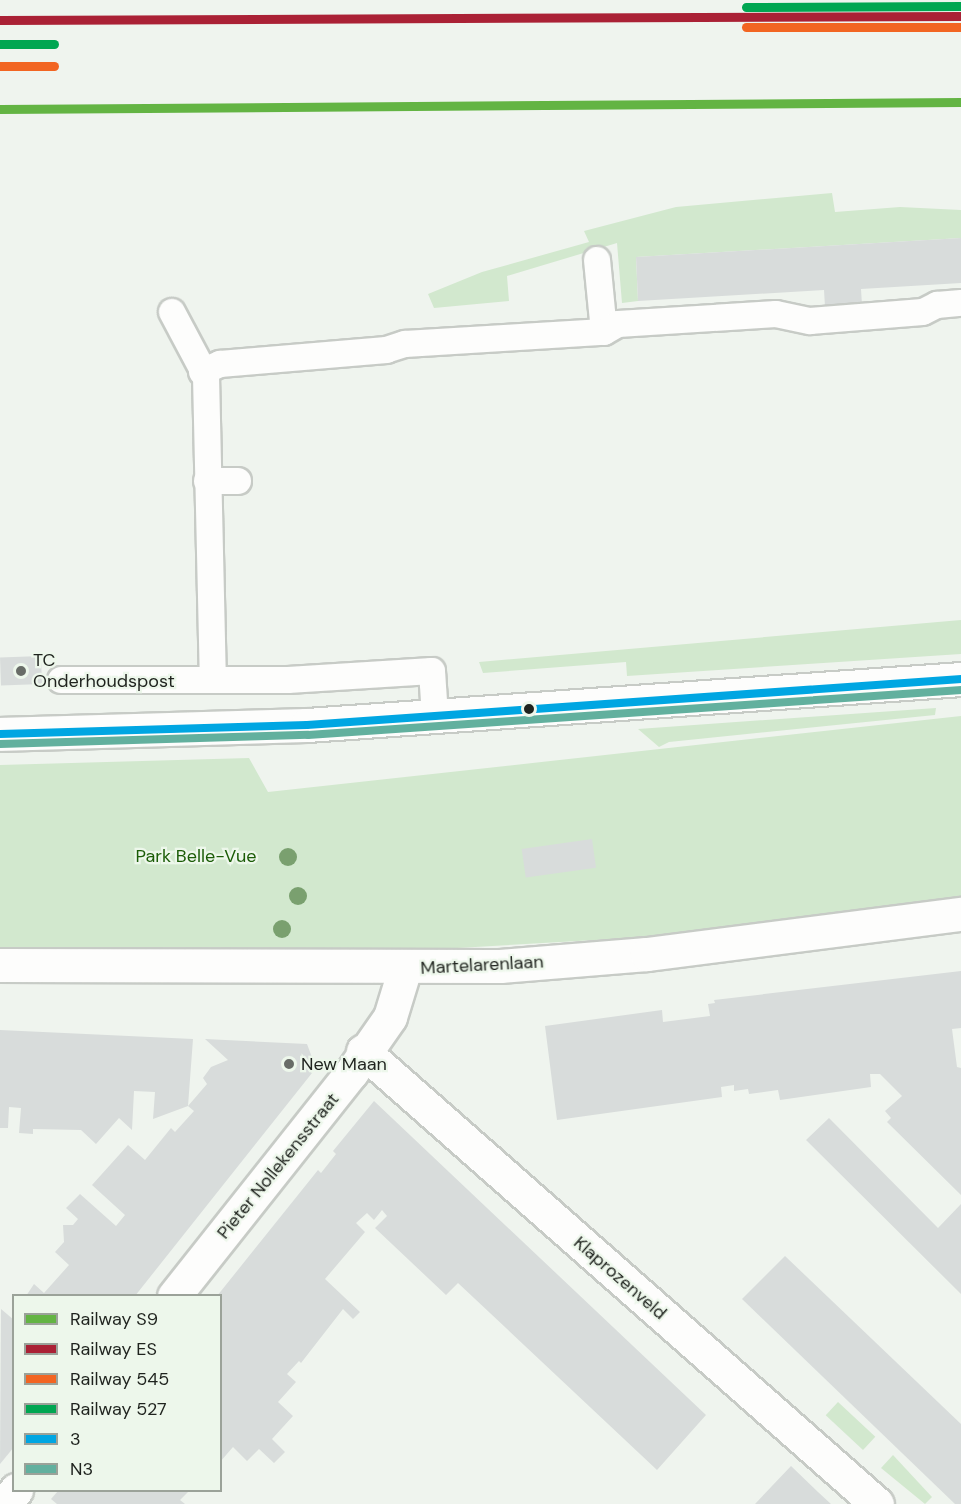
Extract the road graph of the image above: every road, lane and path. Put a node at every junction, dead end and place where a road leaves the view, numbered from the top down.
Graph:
1 (597, 260) dead end
2 (961, 303) edge
3 (172, 312) dead end
4 (604, 332) junction
5 (202, 372) junction
6 (207, 481) junction
7 (238, 481) dead end
8 (961, 679) edge
9 (61, 680) dead end
10 (213, 680) junction
11 (435, 716) junction
12 (0, 734) edge
13 (961, 914) edge
14 (0, 965) edge
15 (405, 968) junction
16 (363, 1051) junction
17 (176, 1294) edge
18 (15, 1492) edge
19 (5, 1504) edge
20 (877, 1504) edge

1 - 4 lane
2 - 4 lane
3 - 5 lane
4 - 5 lane
5 - 6 lane
6 - 7 lane
6 - 10 lane
8 - 11 street
9 - 10 lane
10 - 11 lane
11 - 12 street
13 - 15 street, Martelarenlaan
14 - 15 street, Martelarenlaan
15 - 16 street, Pieter Nollekensstraat
16 - 17 street, Pieter Nollekensstraat
16 - 20 street, Klaprozenveld
18 - 19 street

